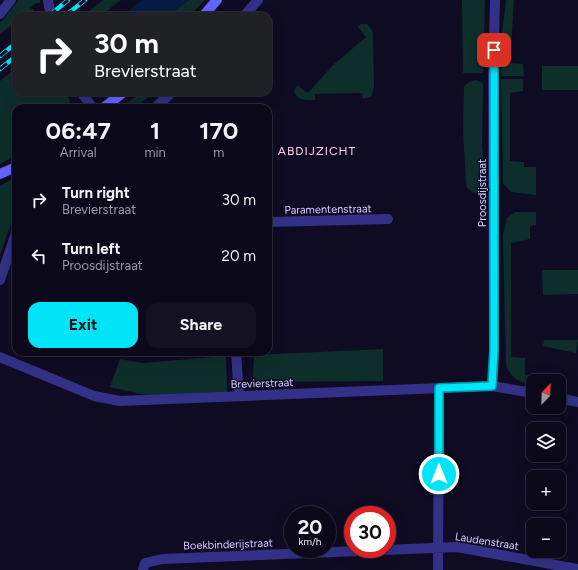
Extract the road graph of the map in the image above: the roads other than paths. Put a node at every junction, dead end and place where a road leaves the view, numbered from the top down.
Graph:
1 (11, 0) edge
2 (48, 0) edge
3 (217, 0) edge
4 (258, 0) edge
5 (495, 0) edge
6 (50, 12) edge
7 (206, 12) edge
8 (248, 12) edge
9 (0, 14) edge
10 (119, 96) edge
11 (169, 96) edge
12 (109, 104) edge
13 (162, 104) edge
14 (12, 169) edge
15 (0, 174) edge
16 (388, 219) dead end
17 (272, 222) edge
18 (12, 245) edge
19 (0, 280) edge
20 (236, 356) edge
21 (0, 357) edge
22 (492, 386) junction
23 (439, 388) junction
24 (526, 392) edge
25 (239, 396) junction
26 (566, 399) edge
27 (578, 402) edge
28 (439, 548) junction
29 (578, 569) edge
30 (143, 570) edge
31 (438, 570) edge

1 - 9 street
2 - 6 street
3 - 7 street
4 - 8 street
5 - 22 street, Proosdijstraat
10 - 12 street
11 - 13 street
14 - 15 street
16 - 17 street, Paramentenstraat
18 - 19 street
20 - 25 street
21 - 25 street, Brevierstraat
22 - 23 street, Brevierstraat
22 - 24 street, Brevierstraat
23 - 25 street, Brevierstraat
23 - 28 street
26 - 27 street
28 - 29 street, Laudenstraat
28 - 30 street, Boekbinderijstraat
28 - 31 street

